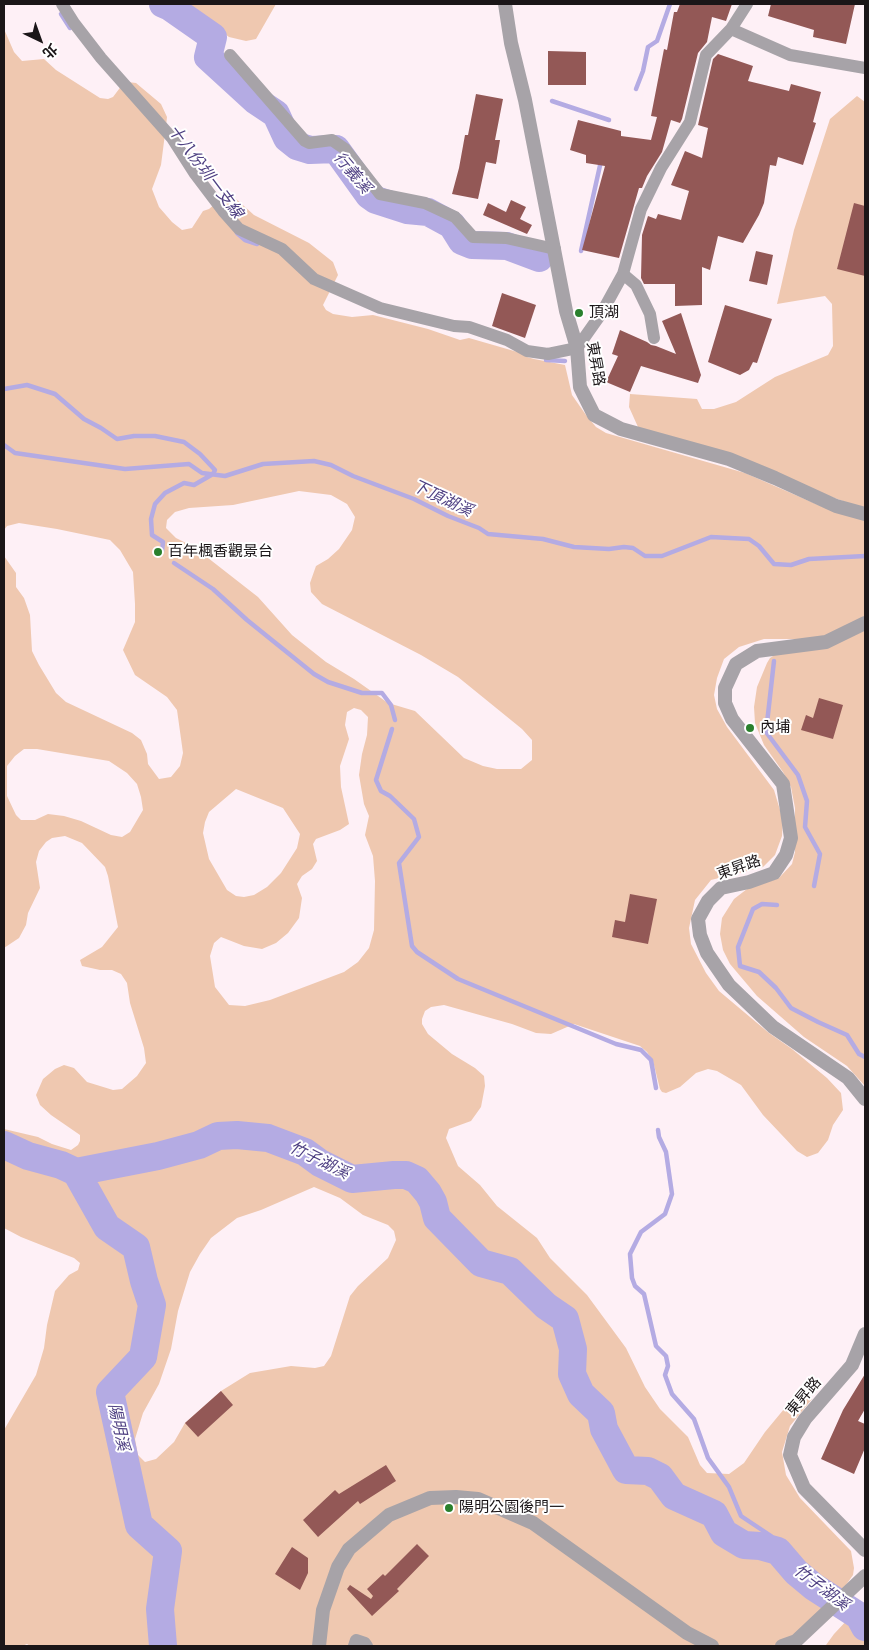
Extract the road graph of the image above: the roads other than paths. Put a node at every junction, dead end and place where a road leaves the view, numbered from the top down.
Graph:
1 (62, 4) edge
2 (505, 4) edge
3 (747, 4) edge
4 (731, 29) junction
5 (230, 55) dead end
6 (865, 68) edge
7 (555, 249) junction
8 (622, 274) junction
9 (654, 338) dead end
10 (577, 348) junction
11 (865, 514) edge
12 (865, 623) edge
13 (865, 1099) edge
14 (865, 1334) edge
15 (865, 1550) edge
16 (862, 1580) edge
17 (319, 1646) edge
18 (354, 1646) edge
19 (367, 1646) edge
20 (712, 1646) edge
21 (782, 1646) edge

1 - 10 street
2 - 7 street, 東昇路
3 - 4 street
4 - 6 street
4 - 8 street
5 - 7 street
7 - 10 street, 東昇路
8 - 9 street
8 - 10 street
10 - 11 street, 東昇路
12 - 13 street, 東昇路
14 - 15 street, 東昇路
16 - 21 street
17 - 20 street
18 - 19 street

